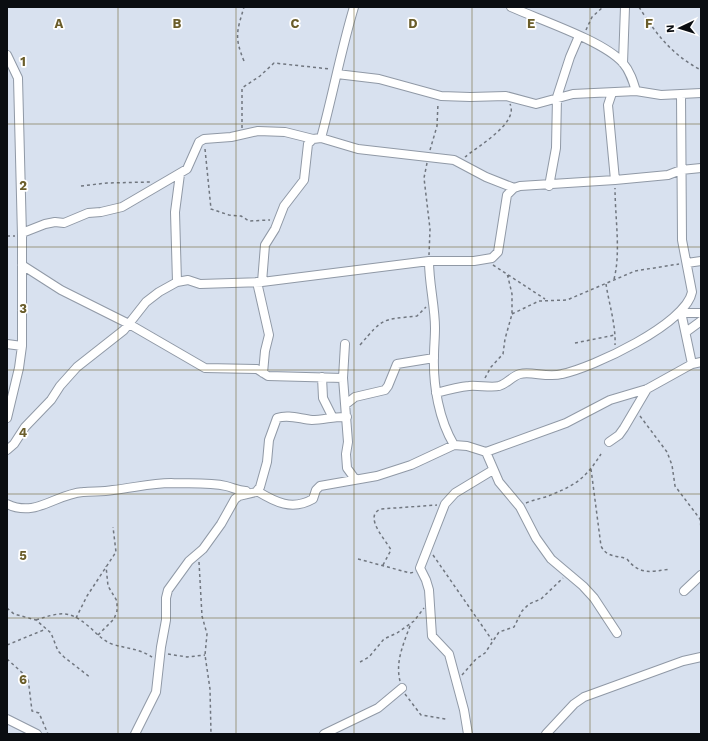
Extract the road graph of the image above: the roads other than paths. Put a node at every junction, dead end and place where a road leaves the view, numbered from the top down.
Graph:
1 (354, 7) edge
2 (512, 7) edge
3 (625, 7) edge
4 (580, 37) junction
5 (7, 55) edge
6 (623, 62) junction
7 (338, 72) junction
8 (636, 91) junction
9 (612, 93) junction
10 (681, 94) junction
11 (701, 94) edge
12 (557, 97) junction
13 (317, 138) junction
14 (701, 168) edge
15 (681, 170) junction
16 (180, 174) junction
17 (615, 180) junction
18 (550, 186) junction
19 (514, 188) junction
20 (22, 233) junction
21 (429, 261) junction
22 (701, 261) edge
23 (687, 263) junction
24 (22, 264) junction
25 (177, 282) junction
26 (259, 282) junction
27 (681, 312) junction
28 (701, 313) edge
29 (701, 321) edge
30 (129, 324) junction
31 (686, 332) junction
32 (7, 344) edge
33 (345, 344) dead end
34 (22, 346) junction
35 (434, 358) junction
36 (701, 362) edge
37 (692, 364) junction
38 (263, 373) junction
39 (322, 377) junction
40 (343, 378) junction
41 (647, 388) junction
42 (436, 393) junction
43 (346, 404) junction
44 (332, 416) junction
45 (347, 417) junction
46 (7, 418) edge
47 (609, 442) dead end
48 (454, 445) junction
49 (7, 450) edge
50 (486, 452) junction
51 (493, 470) junction
52 (355, 479) junction
53 (255, 492) junction
54 (7, 504) edge
55 (701, 575) edge
56 (684, 591) dead end
57 (617, 633) dead end
58 (701, 657) edge
59 (402, 688) road end
60 (7, 719) edge
61 (37, 734) edge
62 (135, 734) edge
63 (324, 734) edge
64 (468, 734) edge
65 (546, 734) edge

1 - 7 street
2 - 4 street
3 - 6 street
4 - 6 street
4 - 12 street
5 - 20 street
6 - 8 street
7 - 12 street
7 - 13 street
8 - 9 street
8 - 10 street
9 - 12 street
9 - 17 street
10 - 11 street
10 - 15 street
12 - 18 street
13 - 16 street
13 - 19 street
13 - 26 street
14 - 15 street
15 - 17 street
15 - 23 street
16 - 20 street
16 - 25 street
17 - 18 street
18 - 19 street
19 - 21 street
20 - 24 street
21 - 26 street
21 - 35 street
22 - 23 street
23 - 27 street
24 - 30 street
24 - 34 street
25 - 26 street
25 - 30 street
26 - 38 street
27 - 28 street
27 - 31 street
27 - 42 street
29 - 31 street
30 - 38 street
30 - 49 street
31 - 37 street
32 - 34 street
33 - 40 street
34 - 46 street
35 - 42 street
35 - 43 street
36 - 37 street
37 - 41 street
38 - 39 street
39 - 40 street
39 - 44 street
40 - 43 street
41 - 47 street
41 - 50 street
42 - 48 street
43 - 45 street
44 - 45 street
44 - 53 street
45 - 52 street
48 - 50 street
48 - 52 street
50 - 51 street
51 - 57 street
51 - 64 street
52 - 53 street
53 - 54 street
53 - 62 street
55 - 56 street
58 - 65 street
59 - 63 street
60 - 61 street

